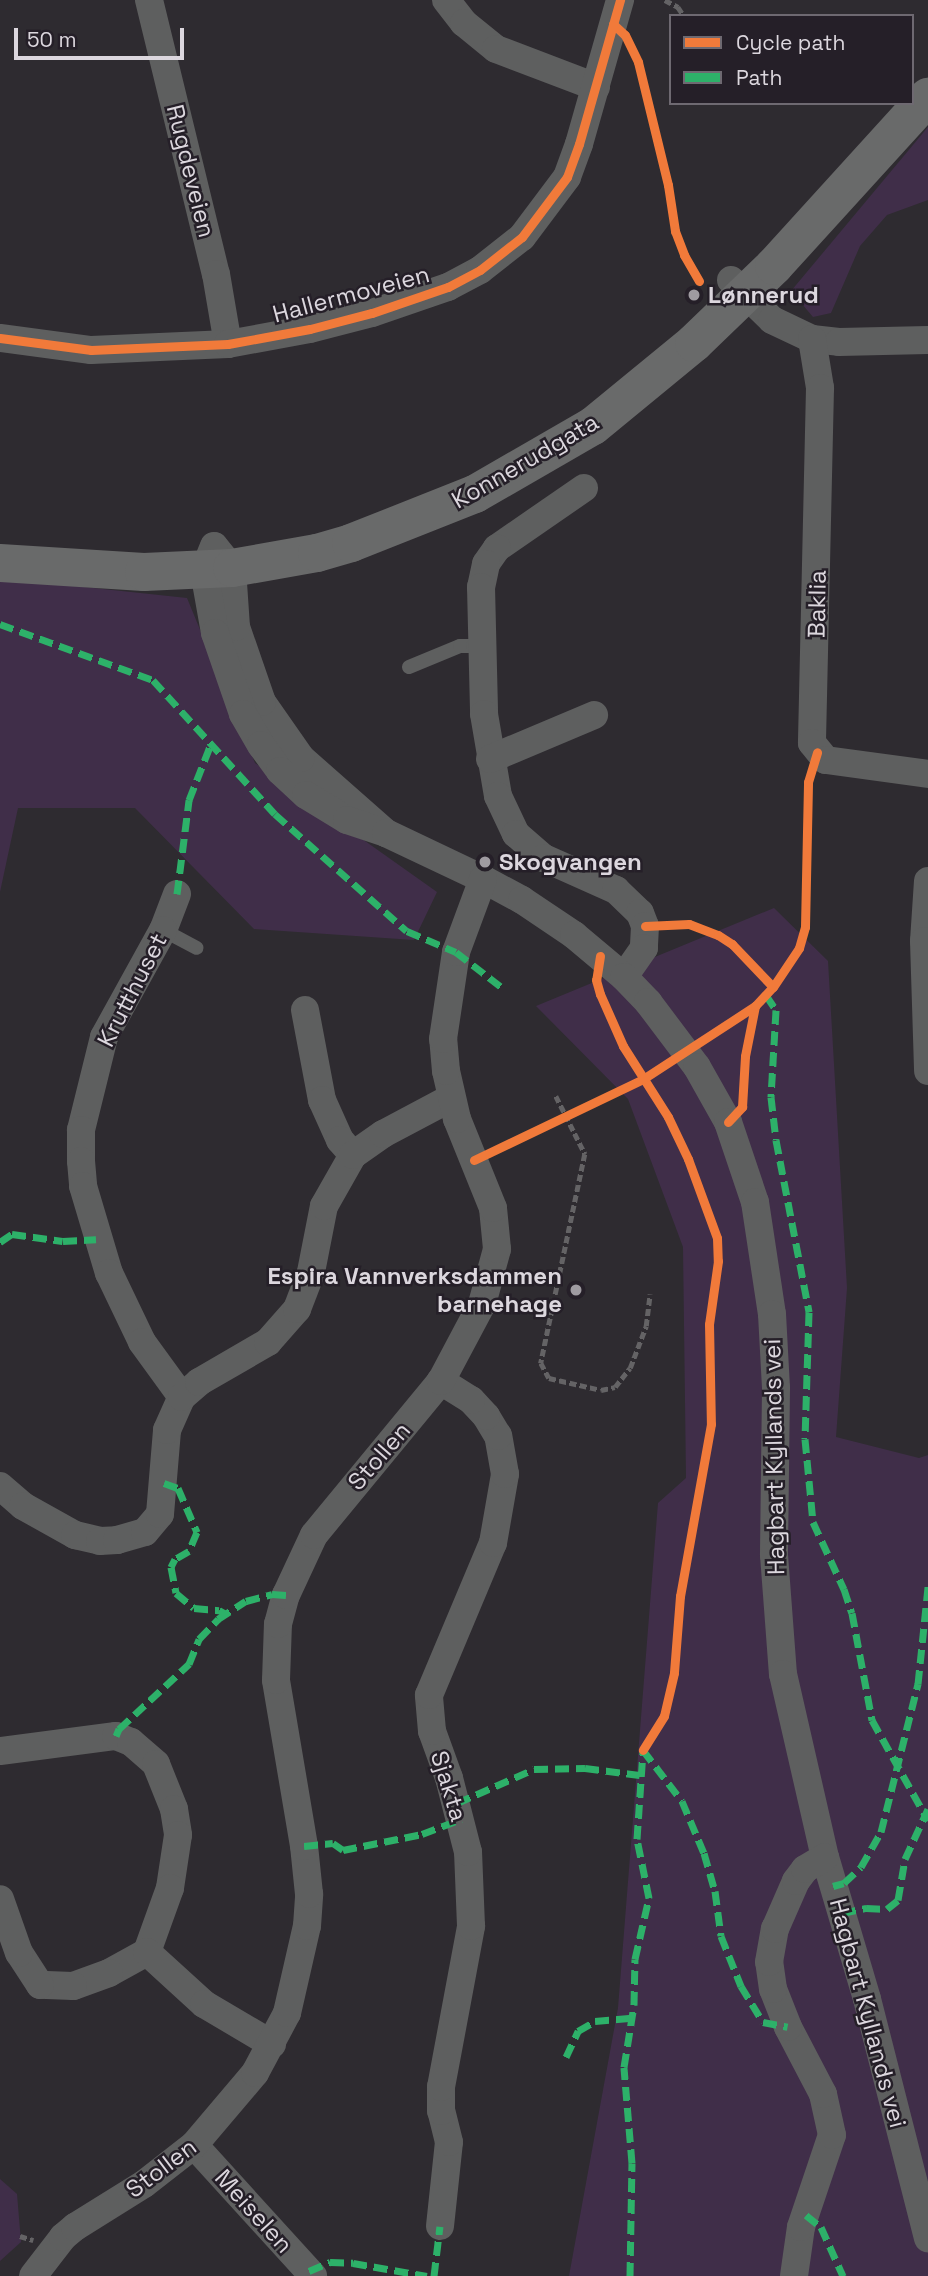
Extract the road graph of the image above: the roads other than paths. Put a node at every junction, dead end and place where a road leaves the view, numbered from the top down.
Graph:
1 (149, 0) edge
2 (446, 0) edge
3 (620, 0) edge
4 (928, 66) edge
5 (914, 82) edge
6 (596, 88) junction
7 (928, 97) edge
8 (893, 105) edge
9 (738, 287) junction
10 (0, 338) edge
11 (812, 339) junction
12 (928, 340) edge
13 (228, 344) junction
14 (584, 488) dead end
15 (0, 538) edge
16 (217, 562) junction
17 (0, 563) edge
18 (483, 654) junction
19 (409, 667) dead end
20 (594, 715) dead end
21 (490, 759) junction
22 (928, 774) edge
23 (483, 879) junction
24 (928, 881) edge
25 (177, 894) dead end
26 (163, 930) junction
27 (197, 948) dead end
28 (624, 977) junction
29 (306, 1010) dead end
30 (928, 1071) edge
31 (452, 1098) junction
32 (354, 1155) junction
33 (441, 1381) junction
34 (182, 1397) junction
35 (0, 1486) edge
36 (0, 1751) edge
37 (825, 1857) junction
38 (0, 1899) edge
39 (147, 1952) junction
40 (272, 2043) junction
41 (194, 2145) junction
42 (440, 2226) dead end
43 (928, 2238) edge
44 (33, 2276) edge
45 (313, 2276) edge
46 (794, 2276) edge

1 - 13 street, Rugdeveien
2 - 6 street
3 - 6 street, Hallermoveien
4 - 5 main road
6 - 13 street, Hallermoveien
7 - 9 main road, Konnerudgata
8 - 9 main road, Konnerudgata
9 - 11 street
9 - 16 main road, Konnerudgata
10 - 13 street, Hallermoveien
11 - 12 street
11 - 22 street, Baklia
14 - 18 street
15 - 16 main road, Konnerudgata
16 - 17 main road, Konnerudgata
16 - 23 street, Hagbart Kyllands vei
18 - 19 lane
18 - 21 street
20 - 21 street
21 - 28 street
23 - 28 street, Hagbart Kyllands vei
23 - 31 street, Stollen
24 - 30 street
25 - 26 street, Krutthuset
26 - 27 lane
26 - 34 street, Krutthuset
28 - 37 street, Hagbart Kyllands vei
29 - 32 street
31 - 32 street
31 - 33 street, Stollen
32 - 34 street
33 - 40 street, Stollen
33 - 42 street, Sjakta
34 - 35 street
36 - 39 street
37 - 43 street, Hagbart Kyllands vei
37 - 46 street
38 - 39 street
39 - 40 street
40 - 41 street, Stollen
41 - 44 street, Stollen
41 - 45 street, Meiselen

